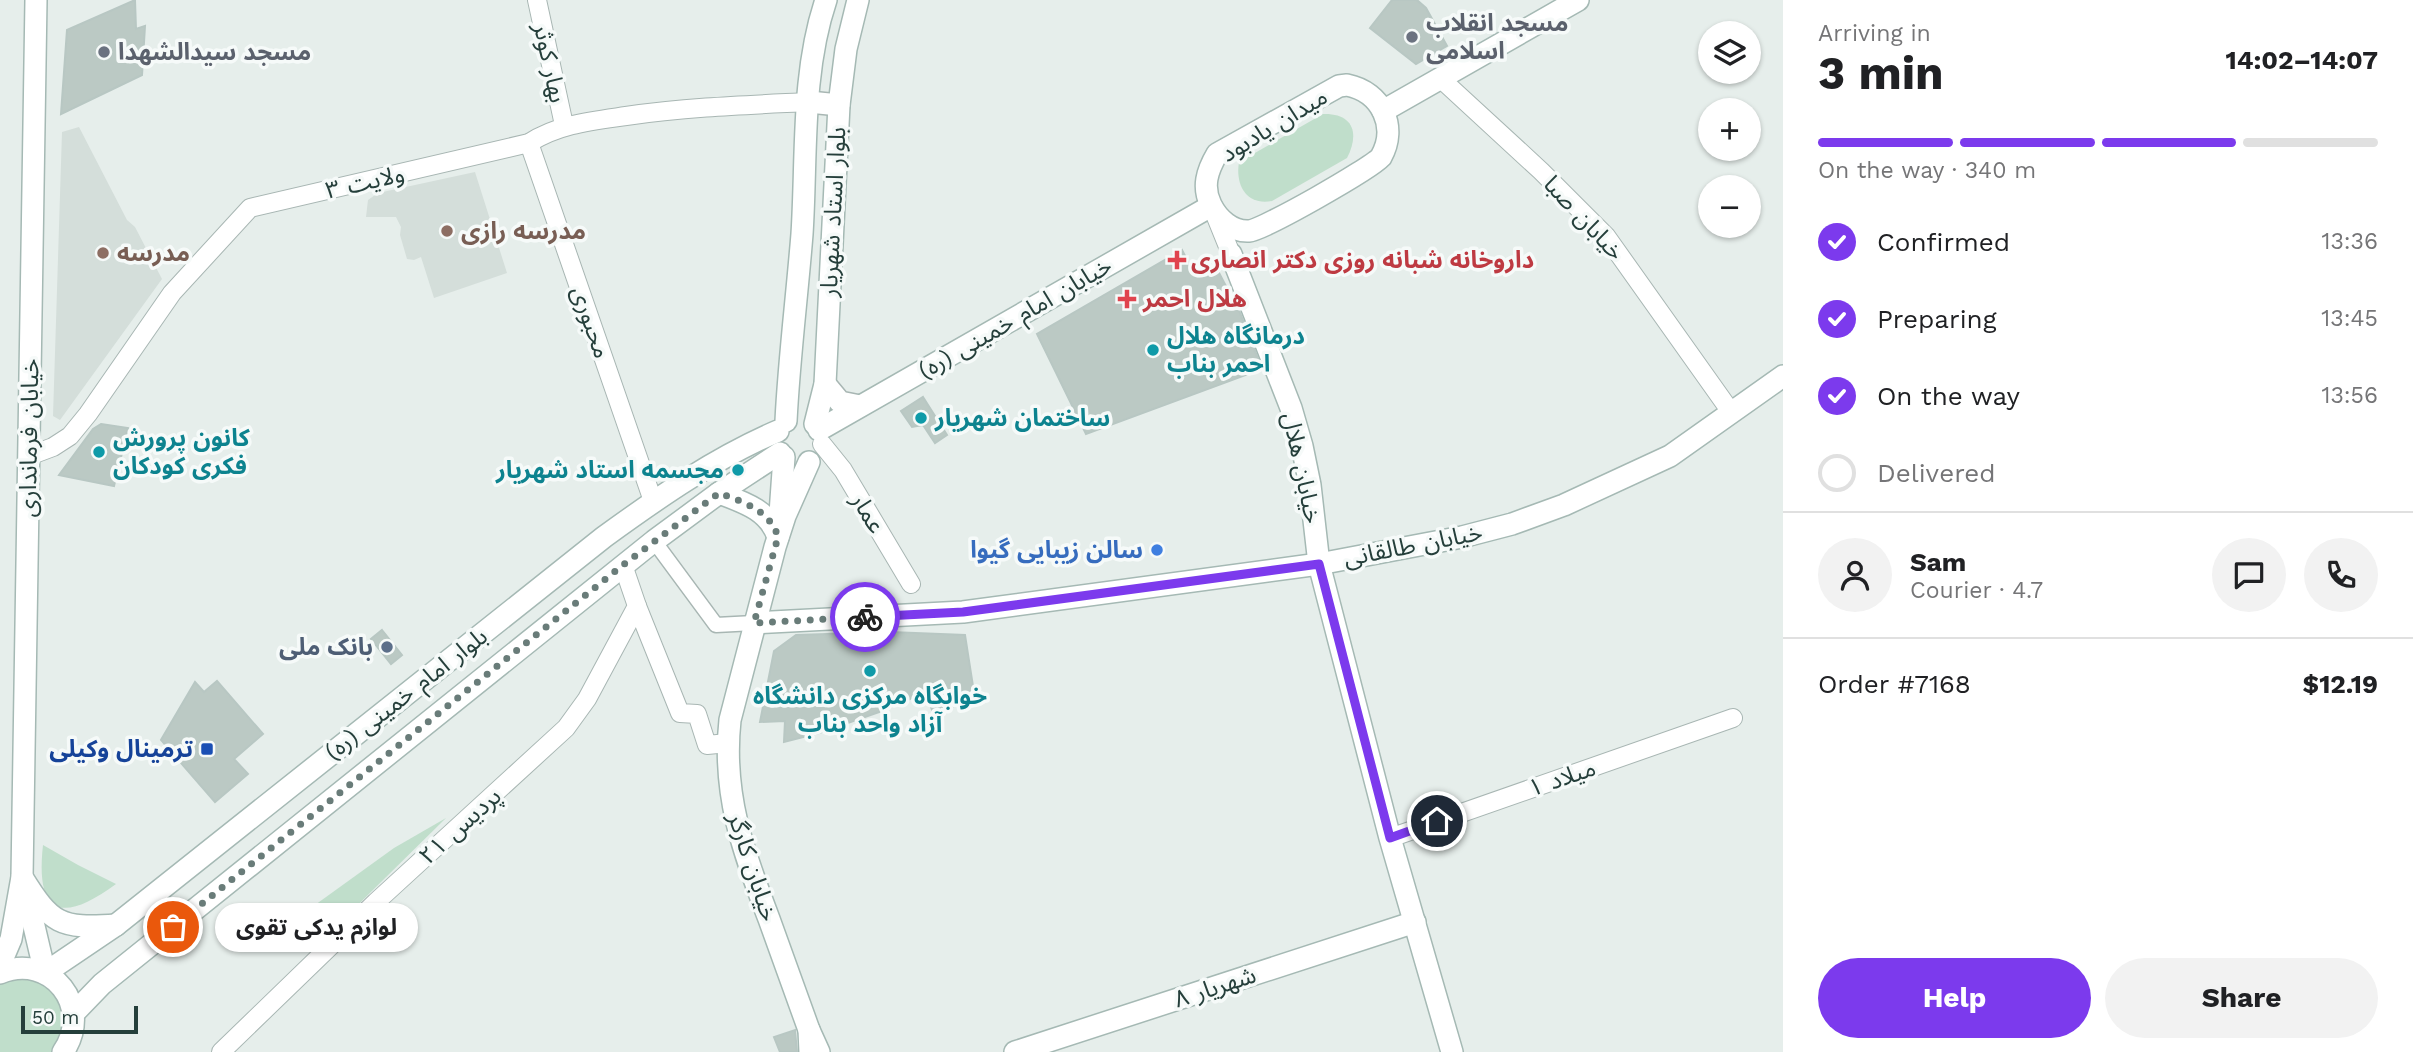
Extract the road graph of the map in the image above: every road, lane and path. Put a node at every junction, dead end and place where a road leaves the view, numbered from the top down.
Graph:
1 (36, 0) edge
2 (537, 0) edge
3 (825, 0) edge
4 (859, 0) edge
5 (1578, 0) edge
6 (1440, 78) junction
7 (809, 102) junction
8 (839, 104) junction
9 (1383, 111) junction
10 (564, 125) junction
11 (529, 143) junction
12 (1212, 209) junction
13 (1246, 231) junction
14 (1231, 254) junction
15 (1783, 376) edge
16 (825, 384) junction
17 (860, 406) junction
18 (1731, 412) junction
19 (782, 426) junction
20 (819, 433) junction
21 (782, 455) junction
22 (29, 456) junction
23 (808, 462) junction
24 (719, 493) junction
25 (653, 501) junction
26 (778, 537) junction
27 (654, 541) junction
28 (1319, 564) junction
29 (623, 565) junction
30 (911, 584) dead end
31 (637, 606) junction
32 (754, 623) junction
33 (1733, 718) dead end
34 (728, 743) junction
35 (1390, 838) junction
36 (22, 877) junction
37 (1415, 922) junction
38 (116, 925) junction
39 (0, 965) edge
40 (0, 973) edge
41 (45, 973) junction
42 (74, 1014) junction
43 (809, 1030) junction
44 (65, 1051) edge
45 (221, 1052) edge
46 (810, 1052) edge
47 (820, 1052) edge
48 (1015, 1052) edge
49 (1452, 1052) edge

1 - 22 main road, خیابان فرمانداری
2 - 10 street, بهار کوثر
3 - 7 main road, بلوار استاد شهریار
4 - 8 main road, بلوار استاد شهریار
5 - 6 main road
6 - 9 main road
6 - 18 street, خیابان صبا
7 - 8 main road
7 - 10 street, ولایت ۳
7 - 19 main road, بلوار استاد شهریار
8 - 16 main road, بلوار استاد شهریار
9 - 12 main road, میدان یادبود
9 - 13 main road
10 - 11 street, ولایت ۳
11 - 22 street, ولایت ۳
11 - 25 street, محبوری
12 - 13 main road
12 - 14 street
12 - 17 main road, خیابان امام خمینی (ره)
13 - 14 street
14 - 28 main road, خیابان هلال
15 - 18 main road, خیابان طالقانی
16 - 17 main road
16 - 20 main road, بلوار استاد شهریار
17 - 20 main road, خیابان امام خمینی (ره)
18 - 28 main road, خیابان طالقانی
19 - 20 main road
19 - 21 main road
19 - 25 main road, بلوار امام خمینی (ره)
20 - 23 main road
20 - 30 street, عمار
21 - 23 main road
21 - 24 main road, بلوار امام خمینی (ره)
21 - 26 main road
22 - 36 main road, خیابان فرمانداری
23 - 26 main road
24 - 26 main road
24 - 27 main road, بلوار امام خمینی (ره)
25 - 38 main road, بلوار امام خمینی (ره)
26 - 32 main road, خیابان کارگر
27 - 29 main road, بلوار امام خمینی (ره)
27 - 32 street
28 - 32 main road, خیابان طالقانی
28 - 35 main road, خیابان هلال
29 - 31 street
29 - 42 main road, بلوار امام خمینی (ره)
31 - 34 street
31 - 45 street, پردیس ۲۱
32 - 34 main road, خیابان کارگر
33 - 35 street, میلاد ۱
34 - 43 main road, خیابان کارگر
35 - 37 main road, خیابان هلال
36 - 38 main road
36 - 39 main road, خیابان فرمانداری
36 - 41 main road, خیابان فرمانداری
37 - 48 main road, شهریار ۸
37 - 49 main road, خیابان هلال
38 - 41 main road, بلوار امام خمینی (ره)
40 - 41 main road
41 - 42 main road
42 - 44 main road
43 - 46 main road, خیابان کارگر
43 - 47 main road, خیابان کارگر

